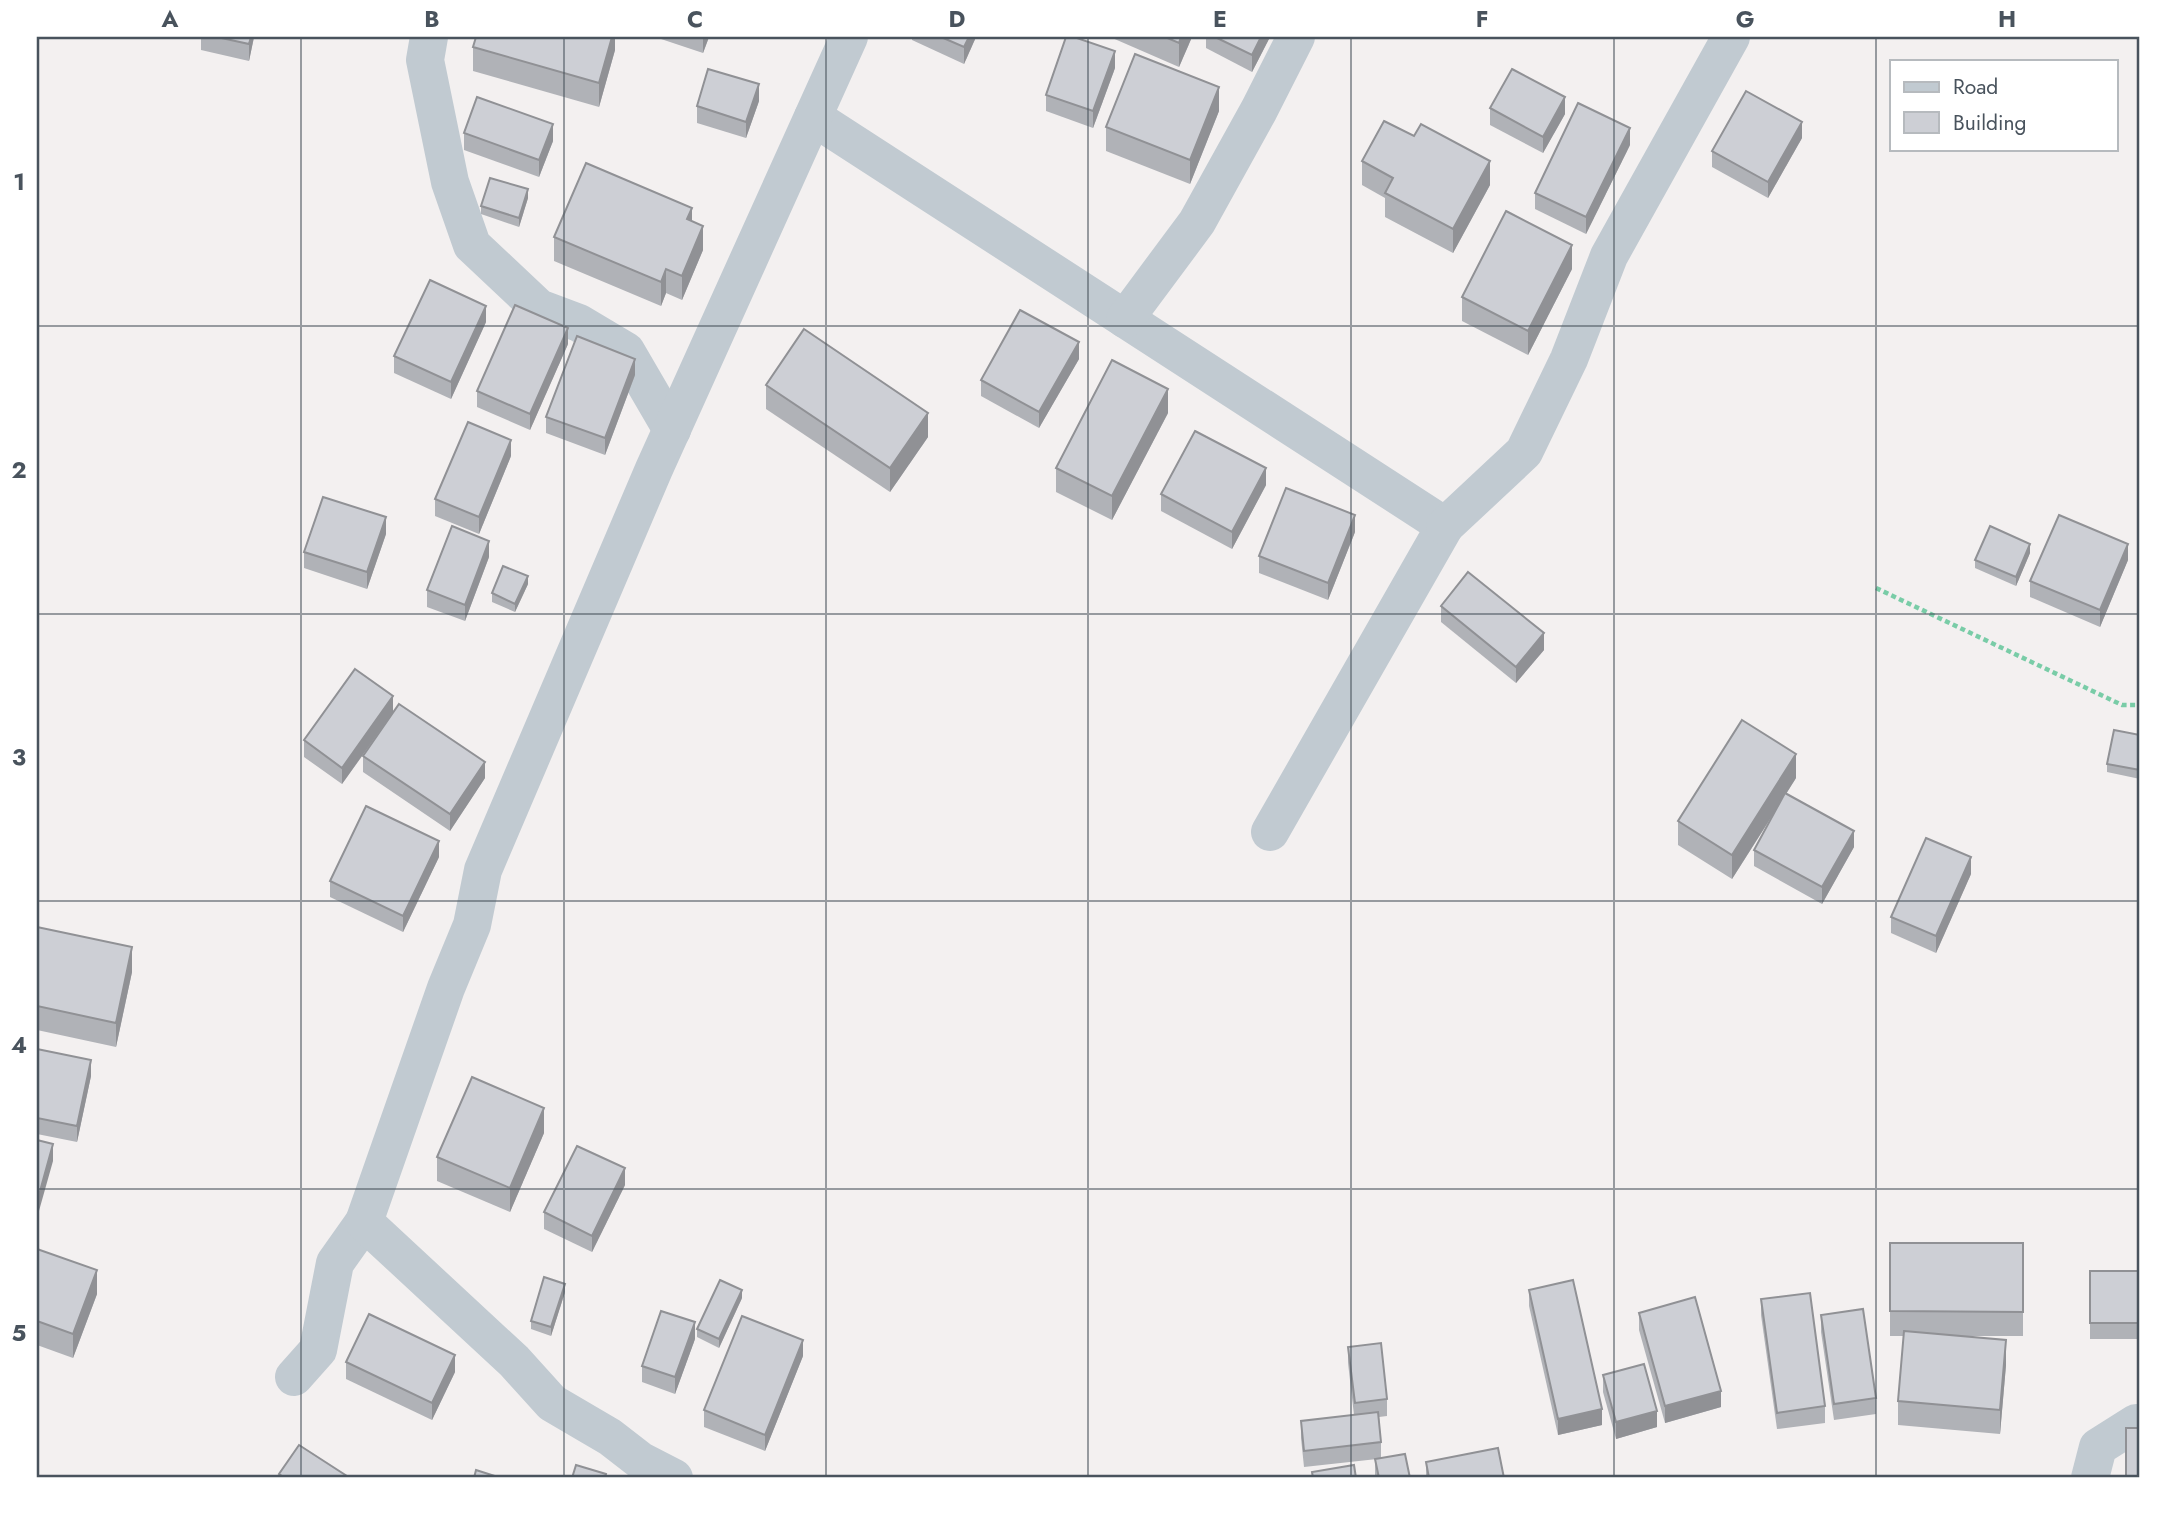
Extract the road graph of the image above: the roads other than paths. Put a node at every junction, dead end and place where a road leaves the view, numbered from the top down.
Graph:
1 (429, 37) edge
2 (849, 37) edge
3 (1296, 37) edge
4 (1731, 37) edge
5 (813, 117) junction
6 (1125, 319) junction
7 (672, 430) junction
8 (1445, 526) junction
9 (1270, 832) dead end
10 (365, 1222) junction
11 (294, 1377) dead end
12 (2140, 1423) edge
13 (674, 1478) edge
14 (2090, 1478) edge

1 - 7 street
2 - 5 street
3 - 6 street
4 - 8 street
5 - 6 street
5 - 7 street
6 - 8 street
7 - 10 street
8 - 9 street
10 - 11 street
10 - 13 street
12 - 14 street

